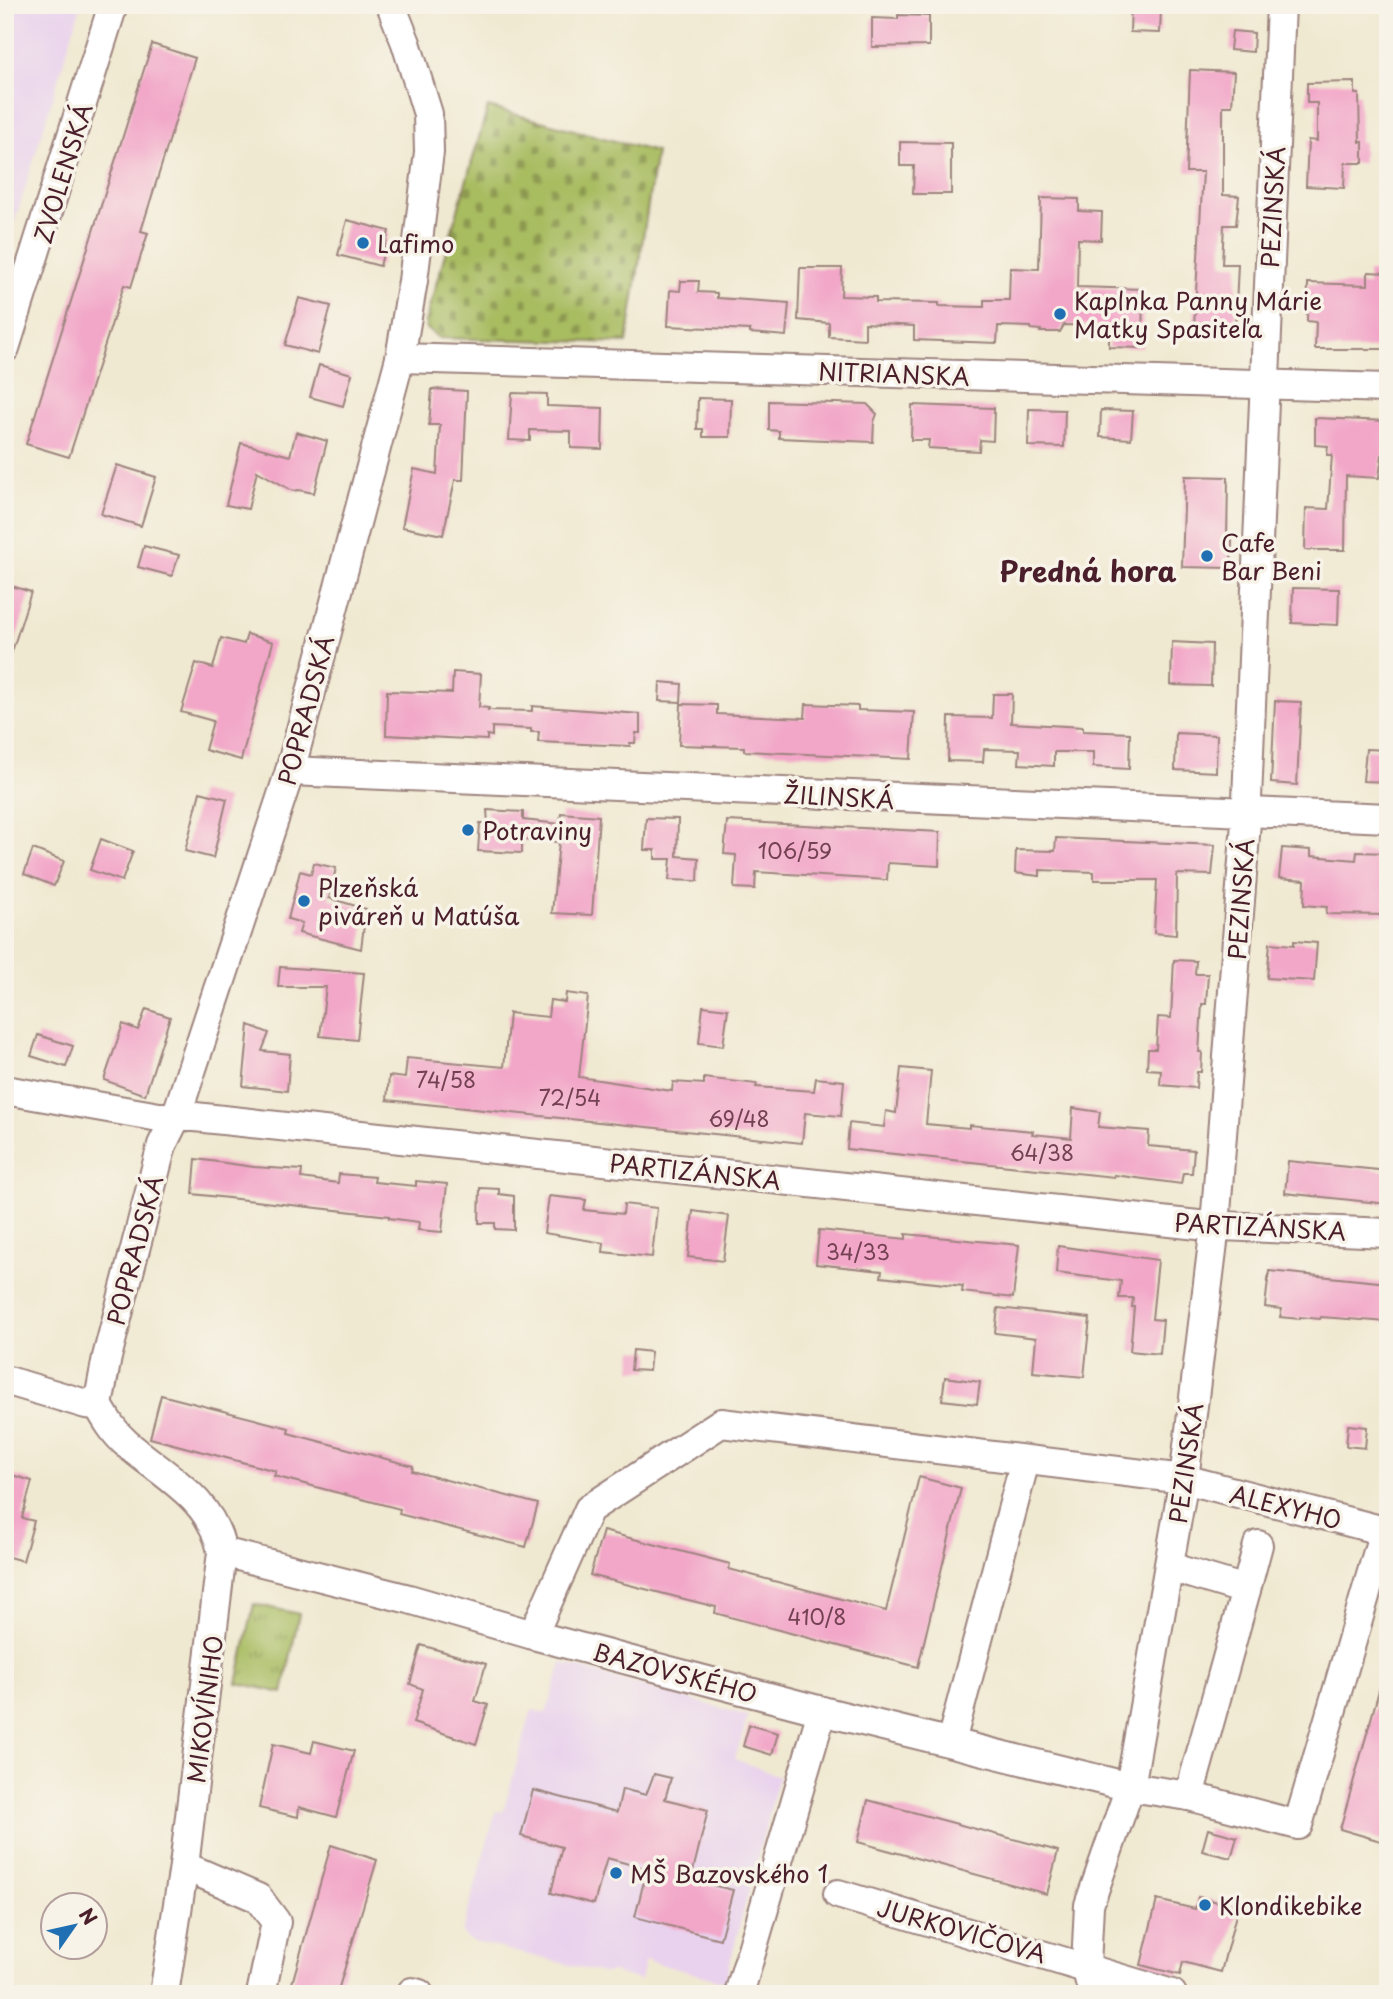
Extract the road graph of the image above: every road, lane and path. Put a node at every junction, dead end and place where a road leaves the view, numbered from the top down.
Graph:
1 (113, 5) edge
2 (391, 5) edge
3 (1281, 5) edge
4 (6, 342) edge
5 (400, 358) junction
6 (1264, 383) junction
7 (1388, 388) edge
8 (290, 771) junction
9 (1246, 814) junction
10 (1388, 818) edge
11 (5, 1090) edge
12 (176, 1117) junction
13 (1215, 1226) junction
14 (1388, 1233) edge
15 (5, 1380) edge
16 (98, 1405) junction
17 (1025, 1461) junction
18 (1184, 1479) junction
19 (1386, 1532) edge
20 (1258, 1545) dead end
21 (222, 1552) junction
22 (1169, 1566) junction
23 (1246, 1590) junction
24 (533, 1635) junction
25 (822, 1711) junction
26 (951, 1742) junction
27 (1130, 1787) junction
28 (1189, 1796) junction
29 (184, 1866) junction
30 (838, 1894) dead end
31 (1086, 1966) junction
32 (164, 1994) edge
33 (261, 1994) edge
34 (739, 1994) edge
35 (1093, 1994) edge
36 (1172, 1994) edge

1 - 4 street, ZVOLENSKÁ
2 - 5 street, POPRADSKÁ
3 - 6 street, PEZINSKÁ
5 - 6 street, NITRIANSKA
5 - 8 street, POPRADSKÁ
6 - 7 street, NITRIANSKA
6 - 9 street, PEZINSKÁ
8 - 9 street, ŽILINSKÁ
8 - 12 street, POPRADSKÁ
9 - 10 street, ŽILINSKÁ
9 - 13 street, PEZINSKÁ
11 - 12 street, PARTIZÁNSKA
12 - 13 street, PARTIZÁNSKA
12 - 16 street, POPRADSKÁ
13 - 14 street, PARTIZÁNSKA
13 - 18 street, PEZINSKÁ
15 - 16 street
16 - 21 street
17 - 18 street, ALEXYHO
17 - 24 street, ALEXYHO
17 - 26 street
18 - 19 street, ALEXYHO
18 - 22 street, PEZINSKÁ
19 - 28 street, BAZOVSKÉHO
20 - 23 street
21 - 24 street, BAZOVSKÉHO
21 - 29 street, MIKOVÍNIHO
22 - 23 street
22 - 27 street, PEZINSKÁ
23 - 28 street
24 - 25 street, BAZOVSKÉHO
25 - 26 street, BAZOVSKÉHO
25 - 34 street
26 - 27 street, BAZOVSKÉHO
27 - 28 street, BAZOVSKÉHO
27 - 31 street
29 - 32 street, MIKOVÍNIHO
29 - 33 street
30 - 31 street, JURKOVIČOVA
31 - 35 street
31 - 36 street, JURKOVIČOVA

